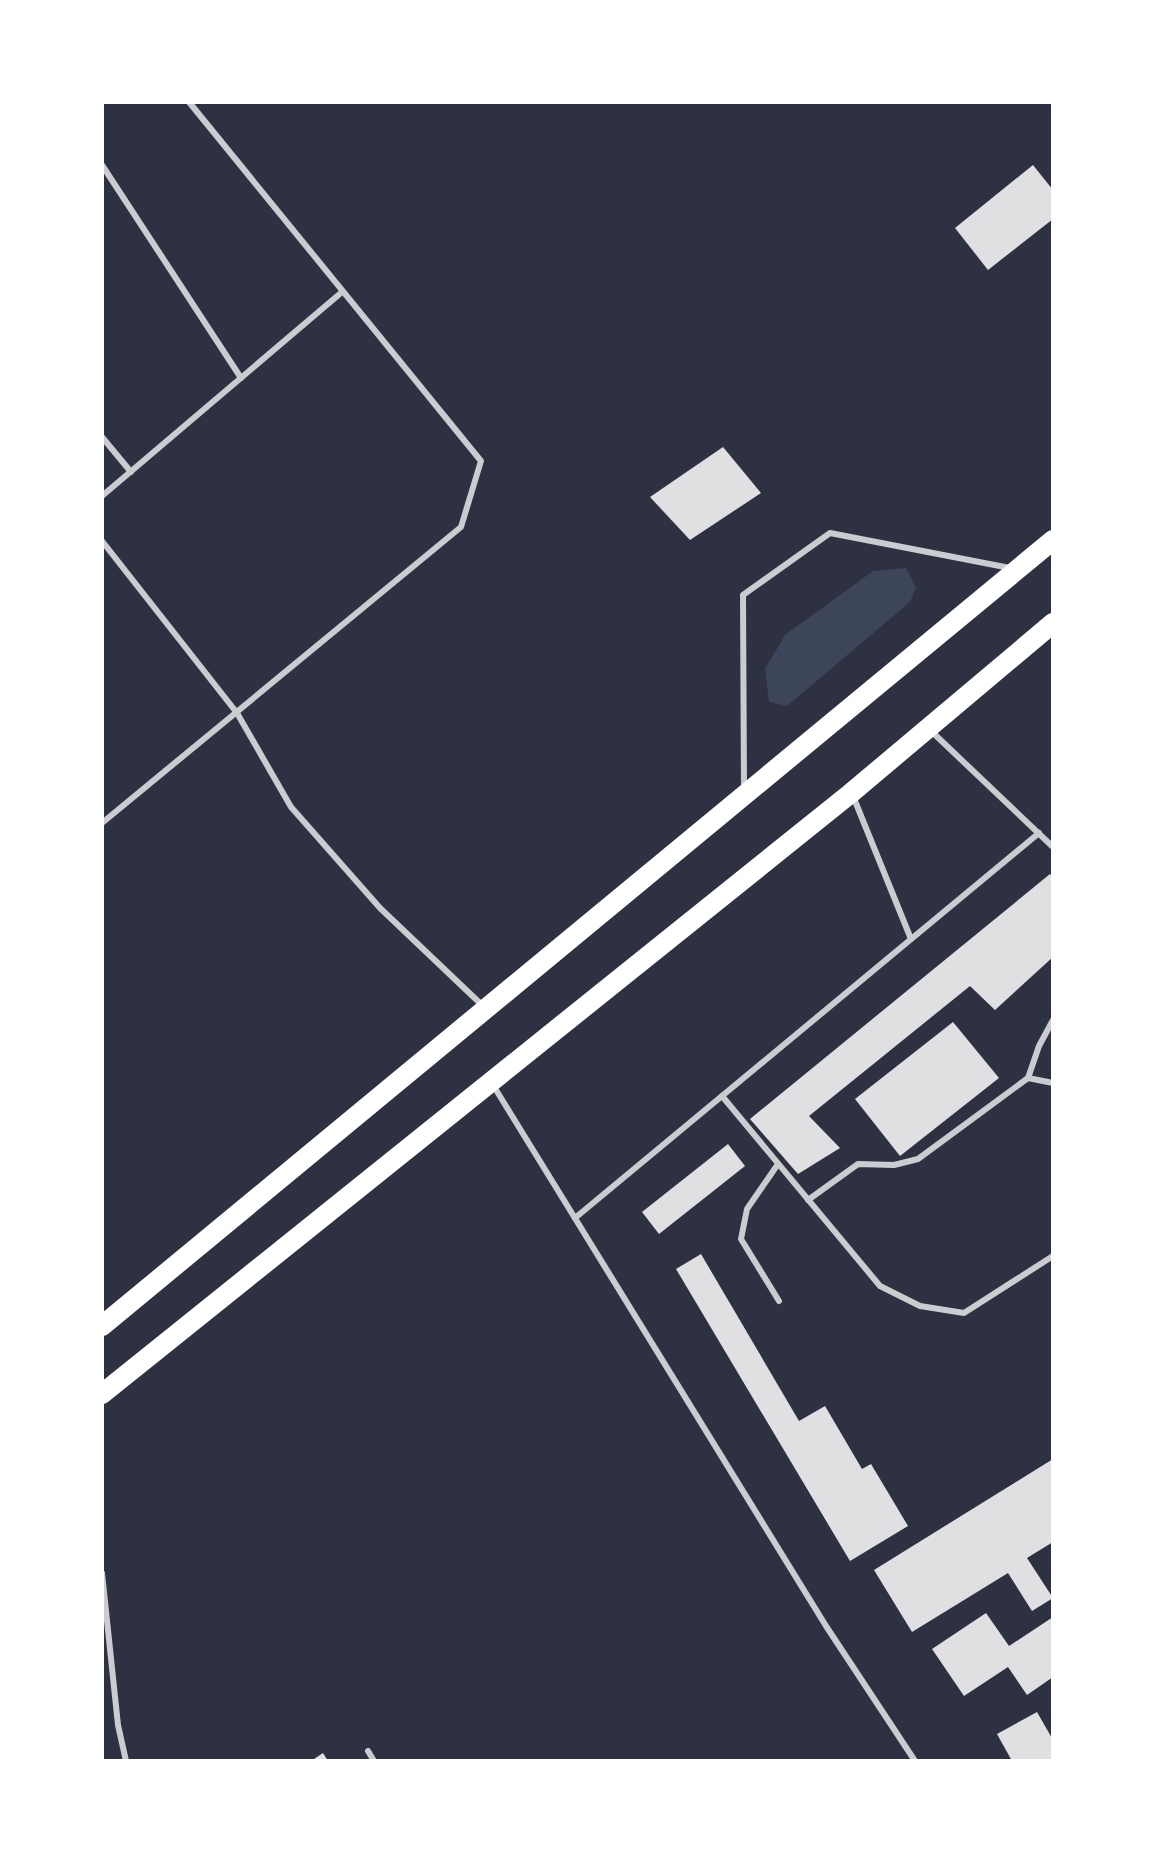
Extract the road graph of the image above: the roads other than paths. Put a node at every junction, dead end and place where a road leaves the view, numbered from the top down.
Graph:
1 (189, 102) edge
2 (102, 165) edge
3 (342, 292) junction
4 (241, 378) junction
5 (102, 437) edge
6 (131, 472) junction
7 (102, 496) edge
8 (1053, 540) edge
9 (102, 541) edge
10 (1018, 569) junction
11 (1053, 623) edge
12 (237, 713) junction
13 (927, 728) junction
14 (851, 793) junction
15 (744, 795) junction
16 (102, 823) edge
17 (1039, 833) junction
18 (1053, 847) edge
19 (911, 939) junction
20 (486, 1009) junction
21 (1053, 1020) edge
22 (1028, 1078) junction
23 (490, 1080) junction
24 (1053, 1083) edge
25 (722, 1096) junction
26 (778, 1164) junction
27 (808, 1200) junction
28 (575, 1218) junction
29 (1053, 1256) edge
30 (779, 1301) dead end
31 (102, 1326) edge
32 (102, 1394) edge
33 (102, 1573) edge
34 (368, 1751) dead end
35 (126, 1761) edge
36 (374, 1761) edge
37 (915, 1761) edge

1 - 3 lane
2 - 4 lane
3 - 4 lane
3 - 12 lane
4 - 6 lane
5 - 6 lane
6 - 7 lane
8 - 10 main road
9 - 12 lane
10 - 15 main road
10 - 15 lane
11 - 13 main road
12 - 16 lane
12 - 20 lane
13 - 14 main road
13 - 17 lane
14 - 19 lane
14 - 23 main road
15 - 20 main road
17 - 18 lane
17 - 19 lane
19 - 25 lane
20 - 31 main road
21 - 22 lane
22 - 24 lane
22 - 27 lane
23 - 28 lane
23 - 32 main road
25 - 26 lane
25 - 28 lane
26 - 27 lane
26 - 30 lane
27 - 29 lane
28 - 37 lane
33 - 35 lane
34 - 36 lane

